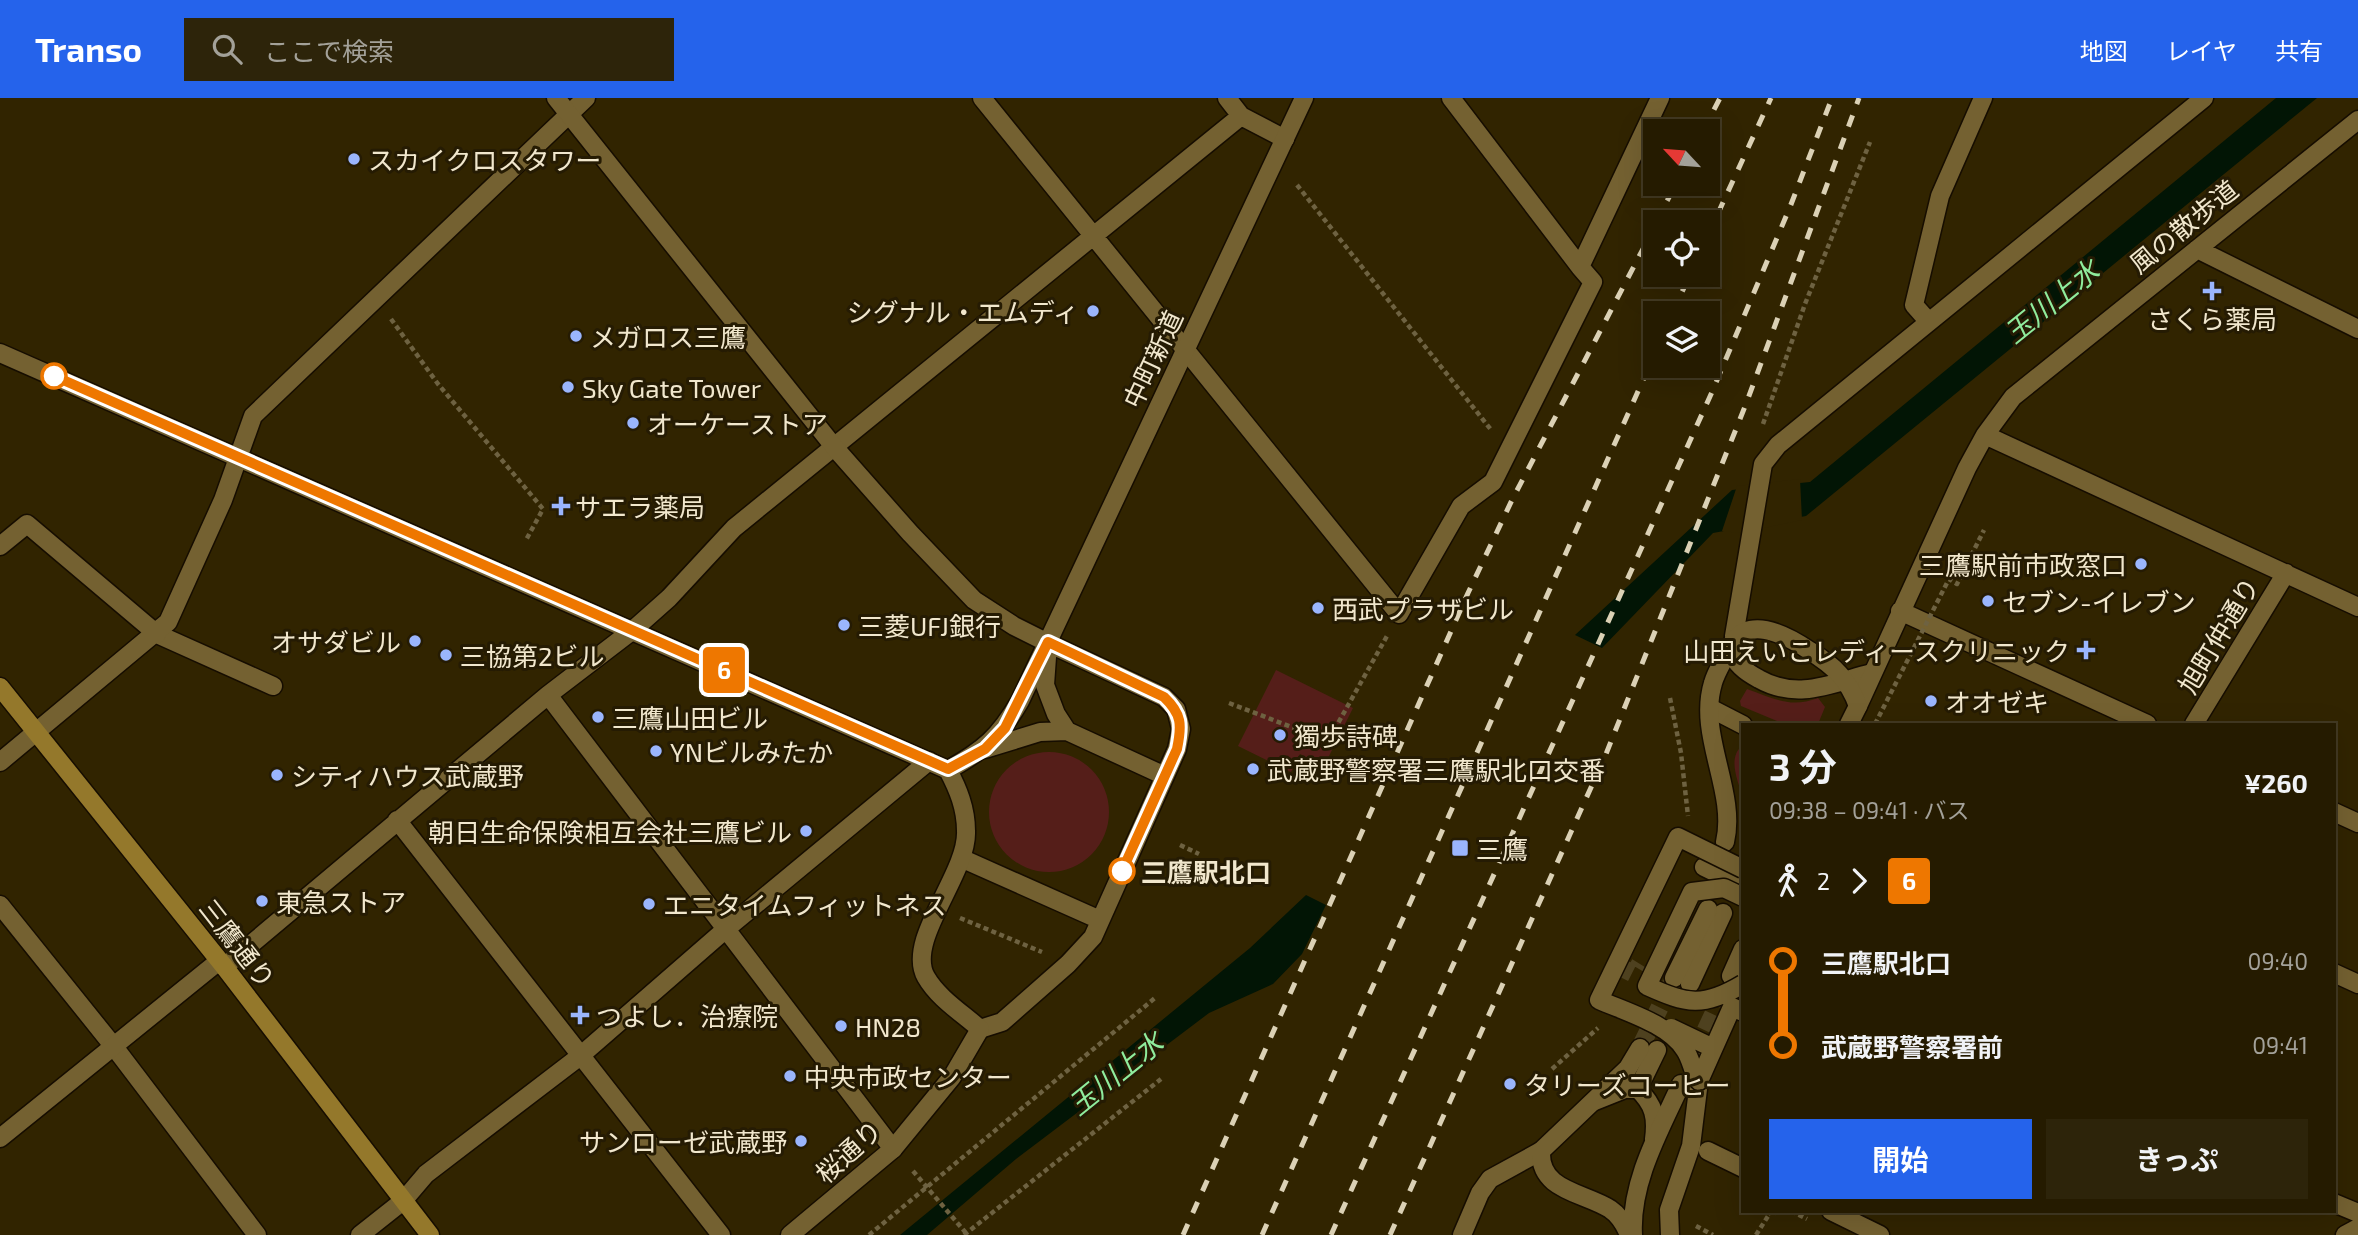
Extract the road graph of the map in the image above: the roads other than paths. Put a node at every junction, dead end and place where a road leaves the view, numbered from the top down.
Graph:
1 (586, 98) edge
2 (982, 98) edge
3 (1227, 98) edge
4 (1304, 98) edge
5 (1451, 98) edge
6 (1660, 98) edge
7 (1983, 98) edge
8 (2204, 98) edge
9 (562, 105) edge
10 (1241, 116) junction
11 (2358, 120) edge
12 (1285, 138) junction
13 (1091, 236) junction
14 (2197, 249) junction
15 (1580, 267) junction
16 (1929, 322) junction
17 (2358, 329) edge
18 (1186, 350) junction
19 (0, 353) edge
20 (1985, 435) junction
21 (835, 448) junction
22 (239, 456) junction
23 (0, 545) edge
24 (2286, 573) junction
25 (2358, 607) edge
26 (1900, 611) junction
27 (633, 630) junction
28 (157, 634) junction
29 (1048, 642) junction
30 (1732, 642) junction
31 (1872, 673) junction
32 (1845, 680) junction
33 (273, 685) dead end
34 (0, 687) edge
35 (548, 695) junction
36 (1858, 706) junction
37 (1710, 708) junction
38 (1850, 723) edge
39 (2145, 723) edge
40 (2195, 723) edge
41 (1741, 724) edge
42 (1067, 731) junction
43 (35, 733) junction
44 (985, 749) junction
45 (929, 761) junction
46 (0, 762) edge
47 (948, 769) junction
48 (1165, 776) junction
49 (2336, 813) edge
50 (397, 820) junction
51 (2358, 823) edge
52 (1725, 842) dead end
53 (963, 859) junction
54 (1704, 867) dead end
55 (1741, 868) edge
56 (1741, 885) edge
57 (1741, 896) edge
58 (0, 905) edge
59 (1715, 911) dead end
60 (1100, 920) junction
61 (726, 929) junction
62 (1741, 959) edge
63 (222, 964) junction
64 (2336, 974) edge
65 (1737, 980) edge
66 (1682, 981) tunnel mouth
67 (2358, 984) edge
68 (1601, 994) junction
69 (1676, 999) junction
70 (1741, 1011) edge
71 (1725, 1021) junction
72 (979, 1029) junction
73 (115, 1048) junction
74 (1713, 1048) junction
75 (579, 1057) junction
76 (1690, 1082) junction
77 (1638, 1089) junction
78 (1595, 1101) junction
79 (0, 1138) edge
80 (1653, 1146) junction
81 (893, 1149) junction
82 (1541, 1151) junction
83 (1708, 1151) dead end
84 (1741, 1167) edge
85 (1636, 1200) junction
86 (403, 1201) junction
87 (2336, 1204) edge
88 (1611, 1209) junction
89 (1835, 1213) edge
90 (2358, 1213) edge
91 (2358, 1228) edge
92 (257, 1235) edge
93 (360, 1235) edge
94 (430, 1235) edge
95 (721, 1235) edge
96 (790, 1235) edge
97 (1462, 1235) edge
98 (1631, 1235) edge
99 (1670, 1235) edge
100 (1880, 1235) edge
101 (2345, 1235) edge

1 - 9 street
2 - 13 street
3 - 10 street
4 - 12 street, 中町新道
5 - 15 street
6 - 15 street
7 - 16 street
8 - 16 street
9 - 21 street
9 - 22 street
10 - 12 street
10 - 13 street
11 - 14 street, 風の散歩道
12 - 18 street, 中町新道
13 - 18 street
13 - 21 street
14 - 17 street
14 - 20 street, 風の散歩道
15 - 18 street
16 - 30 street
18 - 29 street, 中町新道
19 - 22 street
20 - 24 street
20 - 26 street, 風の散歩道
21 - 27 street
21 - 29 street
22 - 27 street
22 - 28 street
23 - 28 street
24 - 25 street
24 - 40 street, 旭町仲通り
26 - 31 street, 風の散歩道
26 - 39 street
27 - 35 street
27 - 45 street
28 - 33 street
28 - 43 street
29 - 42 street
29 - 44 street, 中町新道
29 - 48 street
30 - 32 street
30 - 32 street
30 - 37 street
31 - 32 street
31 - 36 street, 風の散歩道
32 - 36 street
34 - 43 main road, 三鷹通り
35 - 50 street
35 - 61 street
36 - 38 street, 風の散歩道
37 - 41 street
37 - 52 street
42 - 44 street
42 - 48 street
43 - 46 street
43 - 63 main road, 三鷹通り
44 - 47 street
45 - 47 street
45 - 61 street
47 - 53 street
48 - 60 street
49 - 51 street
50 - 63 street
50 - 75 street
53 - 60 street
53 - 72 street
54 - 56 street
55 - 68 street, bridge
57 - 69 street, bridge
58 - 73 street
59 - 66 street
60 - 72 street
61 - 75 street
61 - 81 street
62 - 65 street
63 - 73 street
63 - 86 main road, 三鷹通り
64 - 67 street
65 - 69 street, bridge
68 - 74 street, bridge
68 - 76 street, bridge
69 - 71 street, bridge
70 - 71 street, bridge
71 - 74 street, bridge
72 - 81 street, 桜通り
73 - 79 street
73 - 92 street
74 - 76 street, bridge
75 - 86 street
75 - 95 street
76 - 80 street
76 - 99 street
77 - 78 street
77 - 78 street
77 - 80 street
78 - 82 street
80 - 85 street
81 - 96 street, 桜通り
82 - 88 street
82 - 97 street
83 - 84 street
85 - 88 street
85 - 98 street
86 - 93 street
86 - 94 main road, 三鷹通り
87 - 90 street
88 - 98 street
89 - 100 street
91 - 101 street

